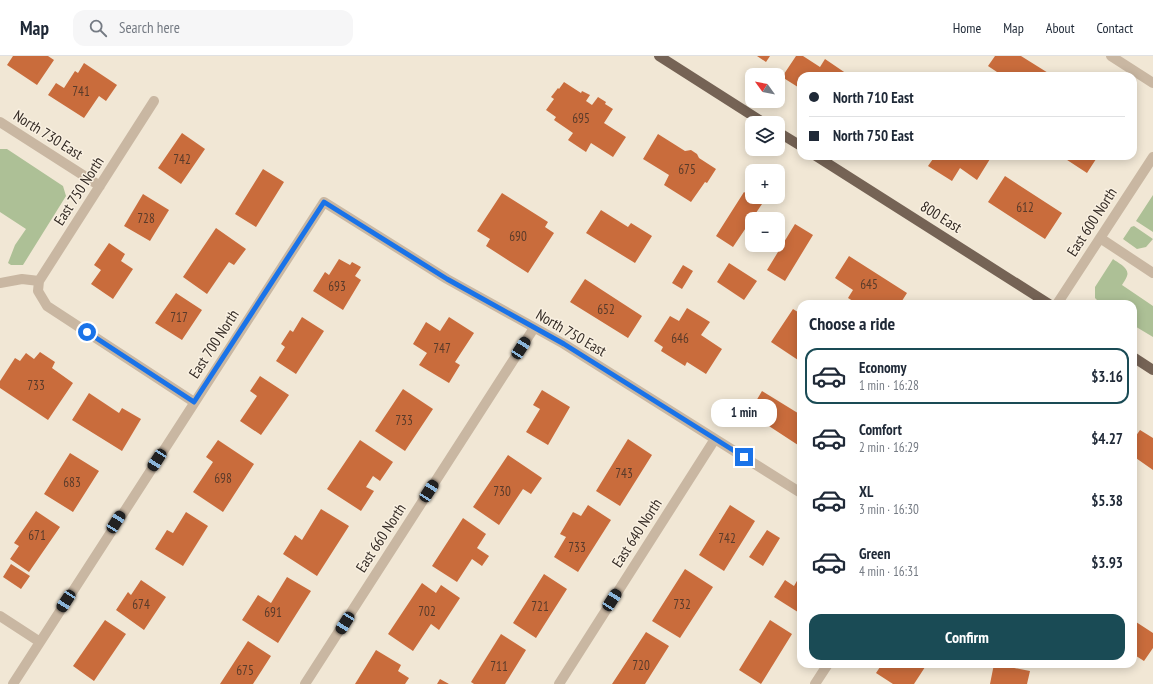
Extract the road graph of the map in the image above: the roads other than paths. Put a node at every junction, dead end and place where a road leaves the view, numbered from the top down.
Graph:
1 (659, 56) edge
2 (1111, 56) edge
3 (1136, 72) edge
4 (1137, 73) edge
5 (1153, 83) edge
6 (154, 101) dead end
7 (753, 116) edge
8 (0, 122) edge
9 (785, 136) edge
10 (797, 144) edge
11 (1153, 157) edge
12 (822, 160) edge
13 (100, 186) junction
14 (324, 202) joint
15 (1100, 238) junction
16 (1153, 273) edge
17 (39, 281) junction
18 (0, 282) edge
19 (1043, 300) edge
20 (1060, 300) edge
21 (534, 328) junction
22 (1137, 360) edge
23 (1153, 370) edge
24 (194, 402) junction
25 (715, 439) junction
26 (797, 490) edge
27 (0, 616) edge
28 (40, 642) junction
29 (825, 668) edge
30 (13, 684) edge
31 (306, 684) edge
32 (559, 684) edge
33 (815, 684) edge

1 - 7 main road
2 - 3 street
4 - 5 street
6 - 13 street, East 750 North
8 - 13 street, North 730 East
9 - 10 main road
11 - 15 street, East 600 North
12 - 19 main road, 800 East
13 - 17 street, East 750 North
14 - 21 street, North 750 East
14 - 24 street, East 700 North
15 - 16 street
15 - 20 street, East 600 North
17 - 18 street
17 - 24 street
21 - 25 street, North 750 East
21 - 31 street, East 660 North
22 - 23 main road
24 - 28 street, East 700 North
25 - 26 street, North 750 East
25 - 32 street, East 640 North
27 - 28 street
28 - 30 street, East 700 North
29 - 33 street

